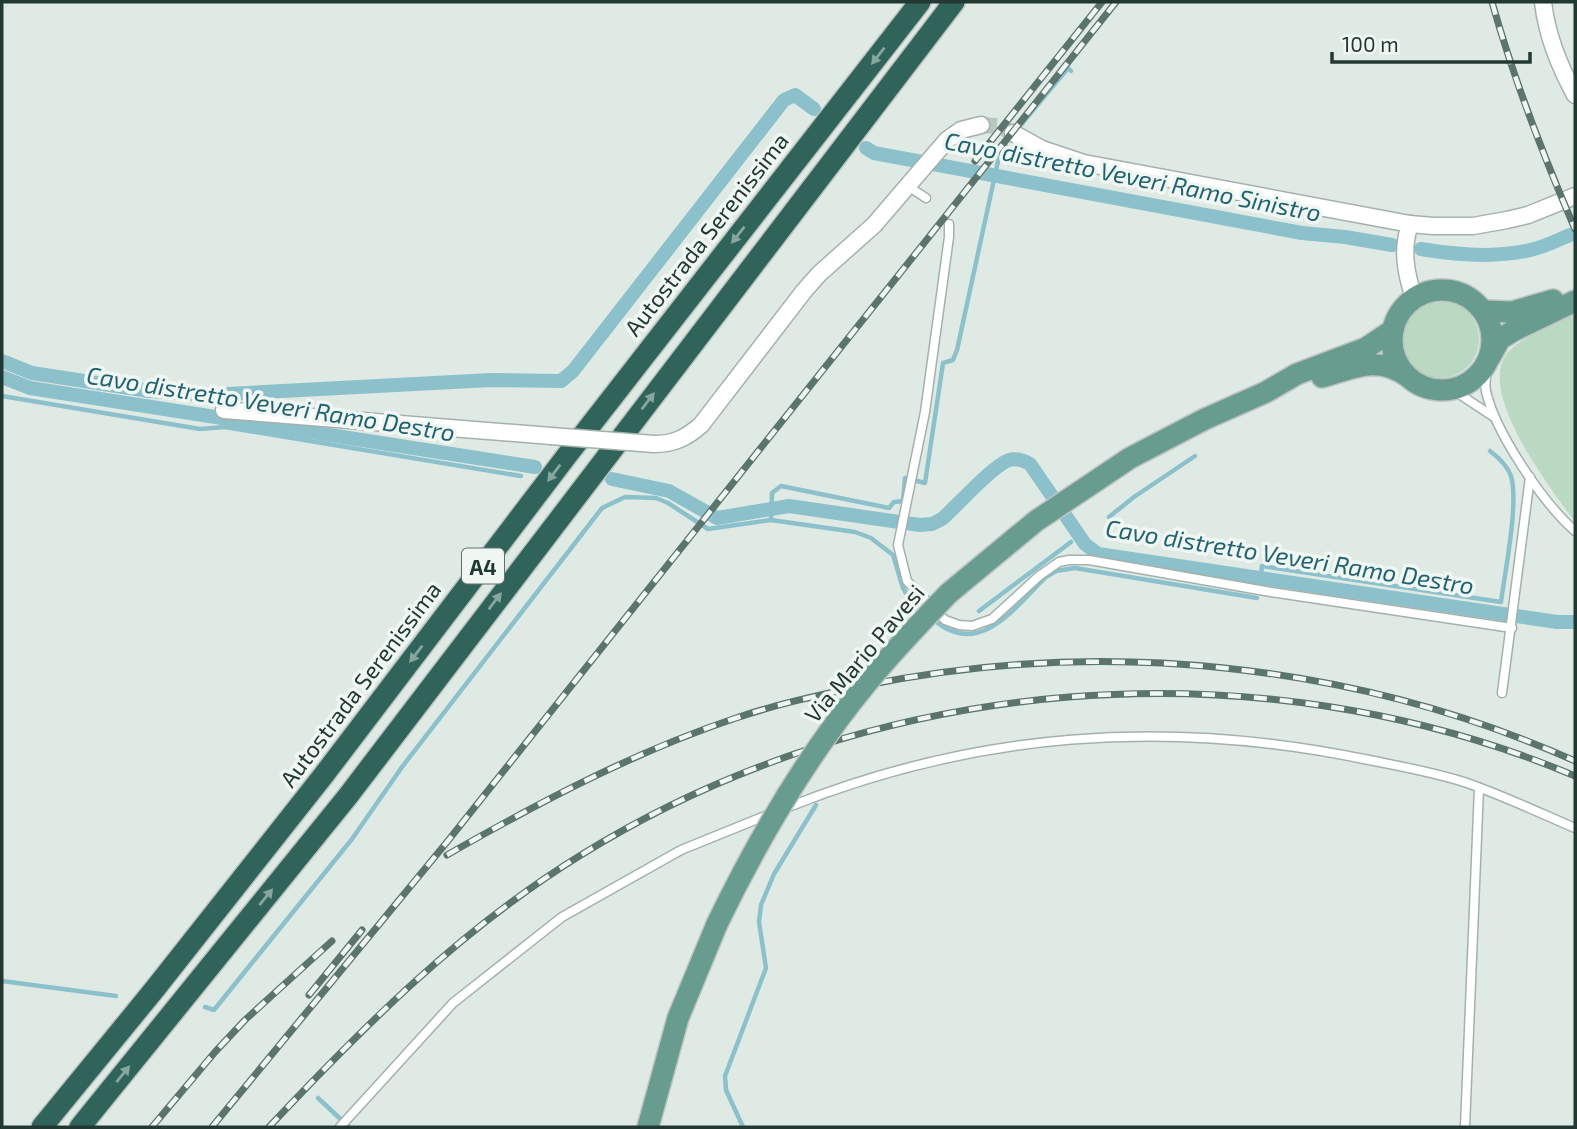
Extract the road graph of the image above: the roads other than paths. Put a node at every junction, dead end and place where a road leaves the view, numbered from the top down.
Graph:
1 (920, 2) edge
2 (954, 2) edge
3 (1543, 2) edge
4 (1575, 95) edge
5 (981, 125) tunnel mouth
6 (1013, 133) tunnel mouth
7 (906, 185) junction
8 (1575, 196) edge
9 (926, 198) dead end
10 (949, 224) dead end
11 (1409, 224) junction
12 (1575, 293) edge
13 (1414, 299) junction
14 (1575, 301) edge
15 (1483, 312) junction
16 (1393, 330) junction
17 (1490, 357) junction
18 (1407, 376) junction
19 (1436, 391) junction
20 (1266, 392) junction
21 (224, 410) dead end
22 (1496, 419) junction
23 (1530, 477) junction
24 (1575, 531) edge
25 (1513, 619) junction
26 (1502, 693) dead end
27 (1479, 788) junction
28 (1575, 828) edge
29 (42, 1127) edge
30 (80, 1127) edge
31 (340, 1127) edge
32 (649, 1127) edge
33 (1465, 1127) edge

1 -> 29 highway, Autostrada Serenissima / A4
30 -> 2 highway, A4
3 - 4 street
5 - 7 street
6 - 11 street
7 - 9 lane
7 - 21 street, bridge
8 - 11 street
10 - 25 lane
11 - 13 street
12 - 15 main road
13 - 15 main road
13 - 16 main road
14 - 17 main road
15 - 17 main road
16 - 18 main road
16 - 20 main road
17 - 19 main road
17 - 22 lane
18 - 19 main road
18 - 20 main road
19 - 22 lane
20 - 32 main road, Via Mario Pavesi, bridge
22 - 23 lane
23 - 24 lane
23 - 25 lane
25 - 26 lane
27 - 28 lane
27 - 31 lane
27 - 33 lane

